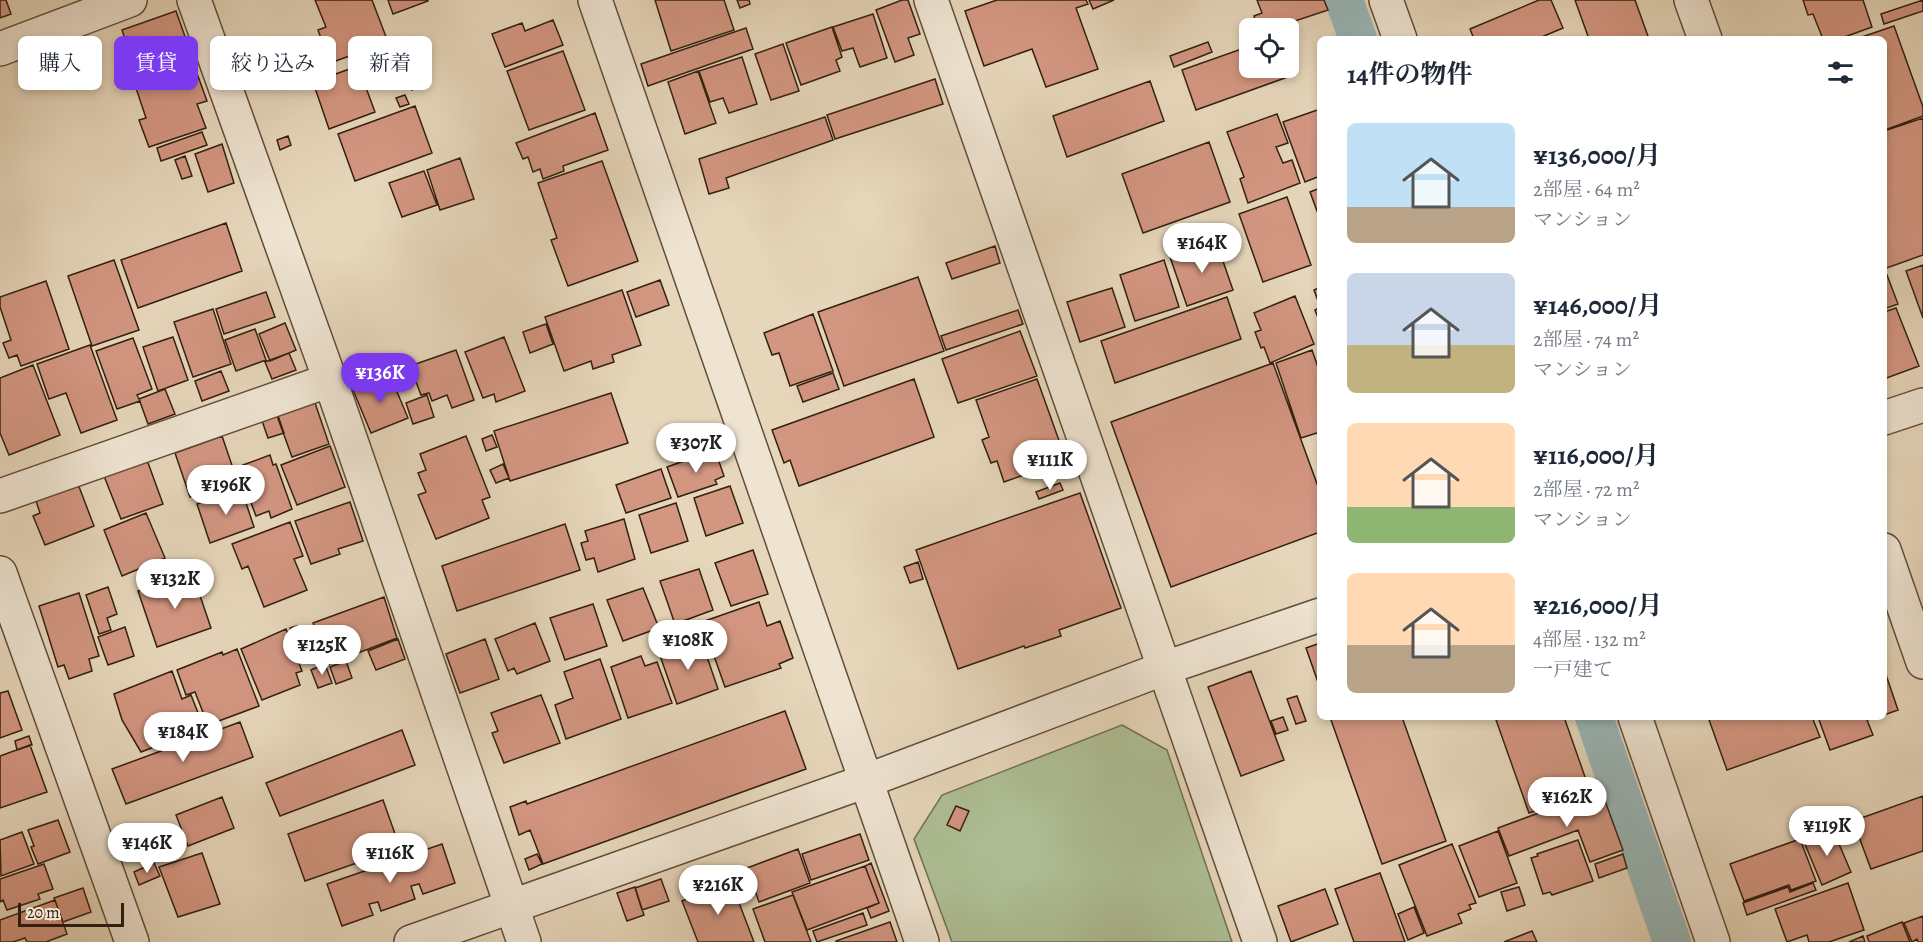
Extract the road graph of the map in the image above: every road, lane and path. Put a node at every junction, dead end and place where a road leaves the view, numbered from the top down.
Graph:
1 (130, 0) edge
2 (194, 0) edge
3 (595, 0) edge
4 (932, 0) edge
5 (1386, 0) edge
6 (1691, 0) edge
7 (1399, 36) edge
8 (1704, 36) edge
9 (0, 49) edge
10 (330, 380) junction
11 (1923, 405) edge
12 (1887, 417) edge
13 (0, 496) edge
14 (1887, 559) edge
15 (0, 573) edge
16 (1317, 616) edge
17 (1923, 662) edge
18 (1165, 668) junction
19 (1636, 720) edge
20 (866, 781) junction
21 (511, 906) junction
22 (132, 942) edge
23 (411, 942) edge
24 (524, 942) edge
25 (922, 942) edge
26 (1260, 942) edge
27 (1713, 942) edge

1 - 9 street
2 - 10 street
3 - 20 street
4 - 18 street
5 - 7 street
6 - 8 street
10 - 13 street
10 - 21 street
11 - 12 street
14 - 17 street
15 - 22 street
16 - 18 street
18 - 20 street
18 - 26 street
19 - 27 street
20 - 21 street
20 - 25 street
21 - 23 street
21 - 24 street

